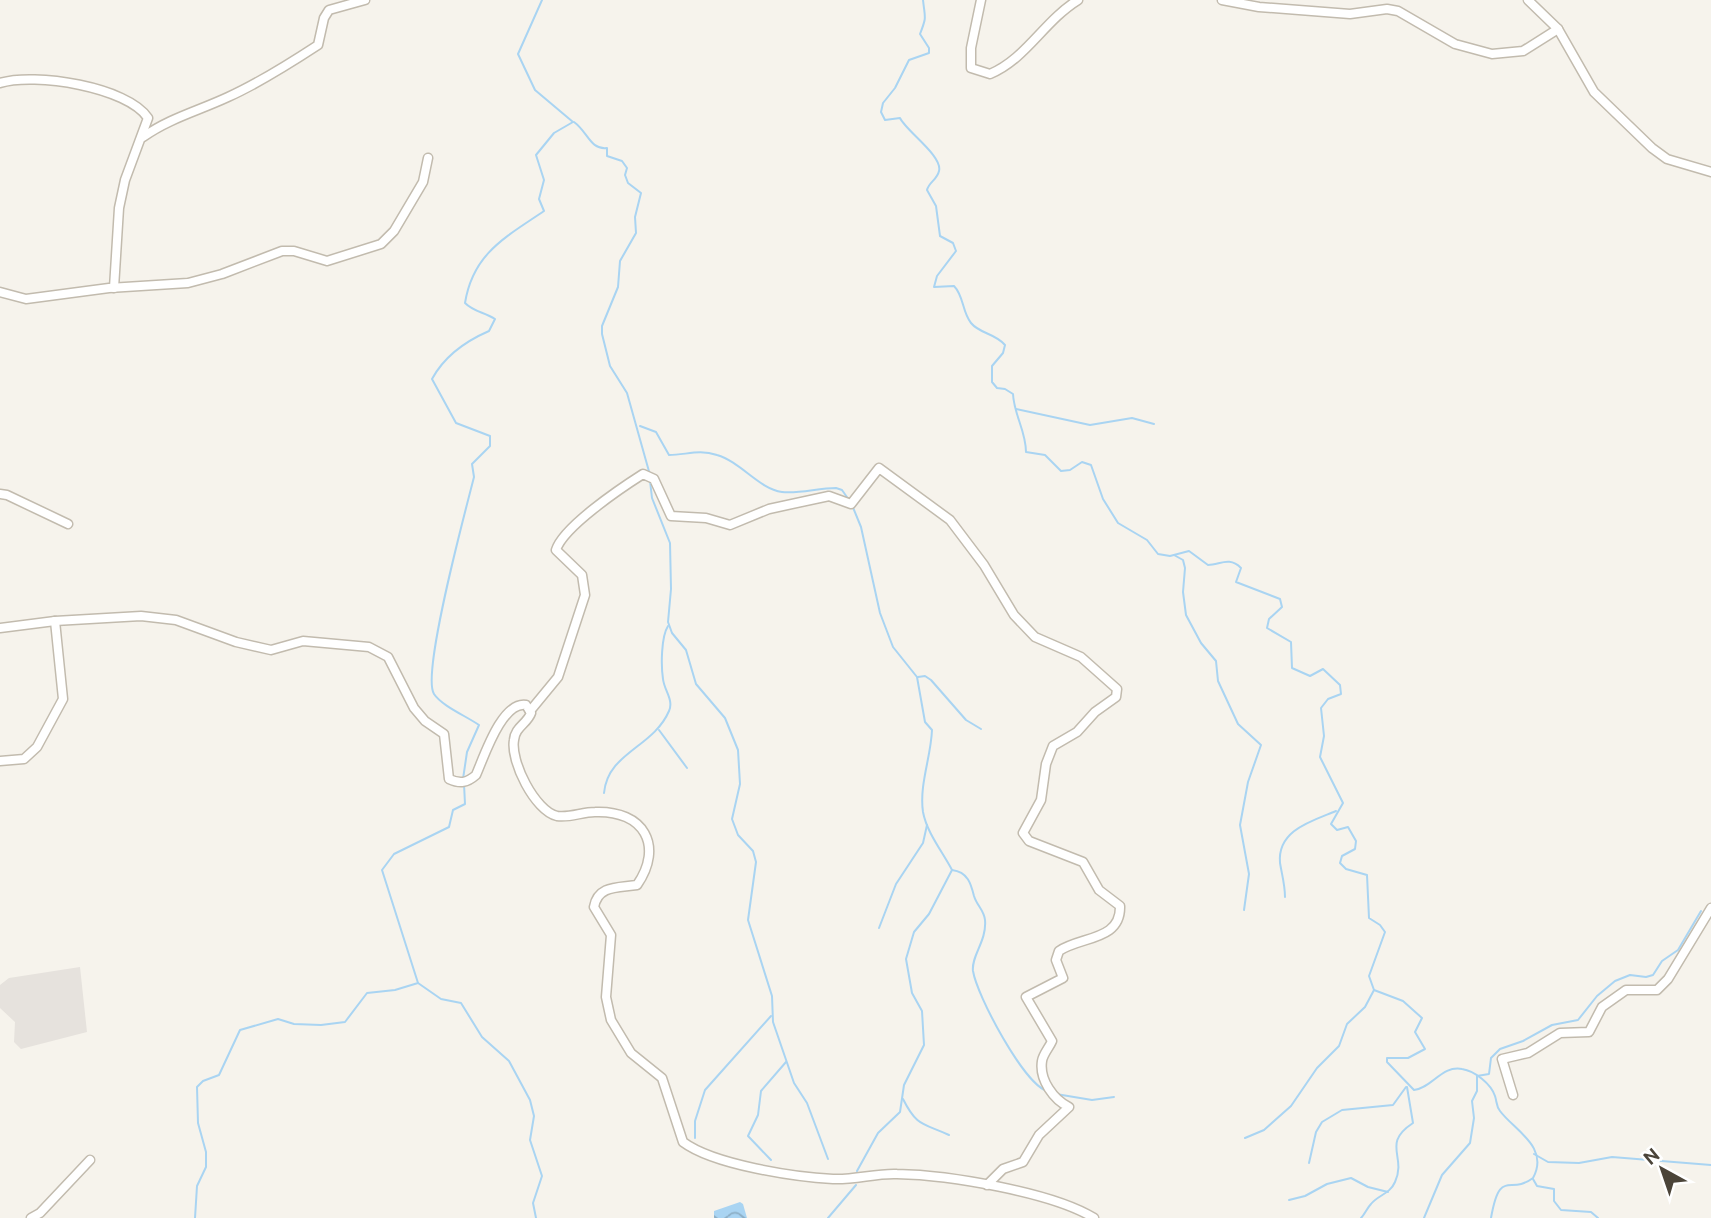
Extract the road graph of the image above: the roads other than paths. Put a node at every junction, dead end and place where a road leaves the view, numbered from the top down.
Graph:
1 (365, 0) edge
2 (981, 0) edge
3 (1079, 0) edge
4 (1222, 0) edge
5 (1528, 0) edge
6 (1558, 29) junction
7 (0, 83) edge
8 (143, 137) junction
9 (428, 158) dead end
10 (1711, 172) edge
11 (114, 288) junction
12 (0, 292) edge
13 (0, 494) edge
14 (68, 524) dead end
15 (55, 621) junction
16 (0, 628) edge
17 (530, 711) junction
18 (0, 761) edge
19 (1711, 908) edge
20 (1513, 1095) dead end
21 (90, 1160) dead end
22 (986, 1185) junction
23 (31, 1218) edge
24 (1094, 1218) edge

1 - 8 street
2 - 3 street
4 - 6 street
5 - 6 street
6 - 10 street
7 - 8 street
8 - 11 street
9 - 11 street
11 - 12 street
13 - 14 street
15 - 16 street
15 - 17 street
15 - 18 street
17 - 22 street
17 - 22 street
19 - 20 street
21 - 23 street
22 - 24 street

